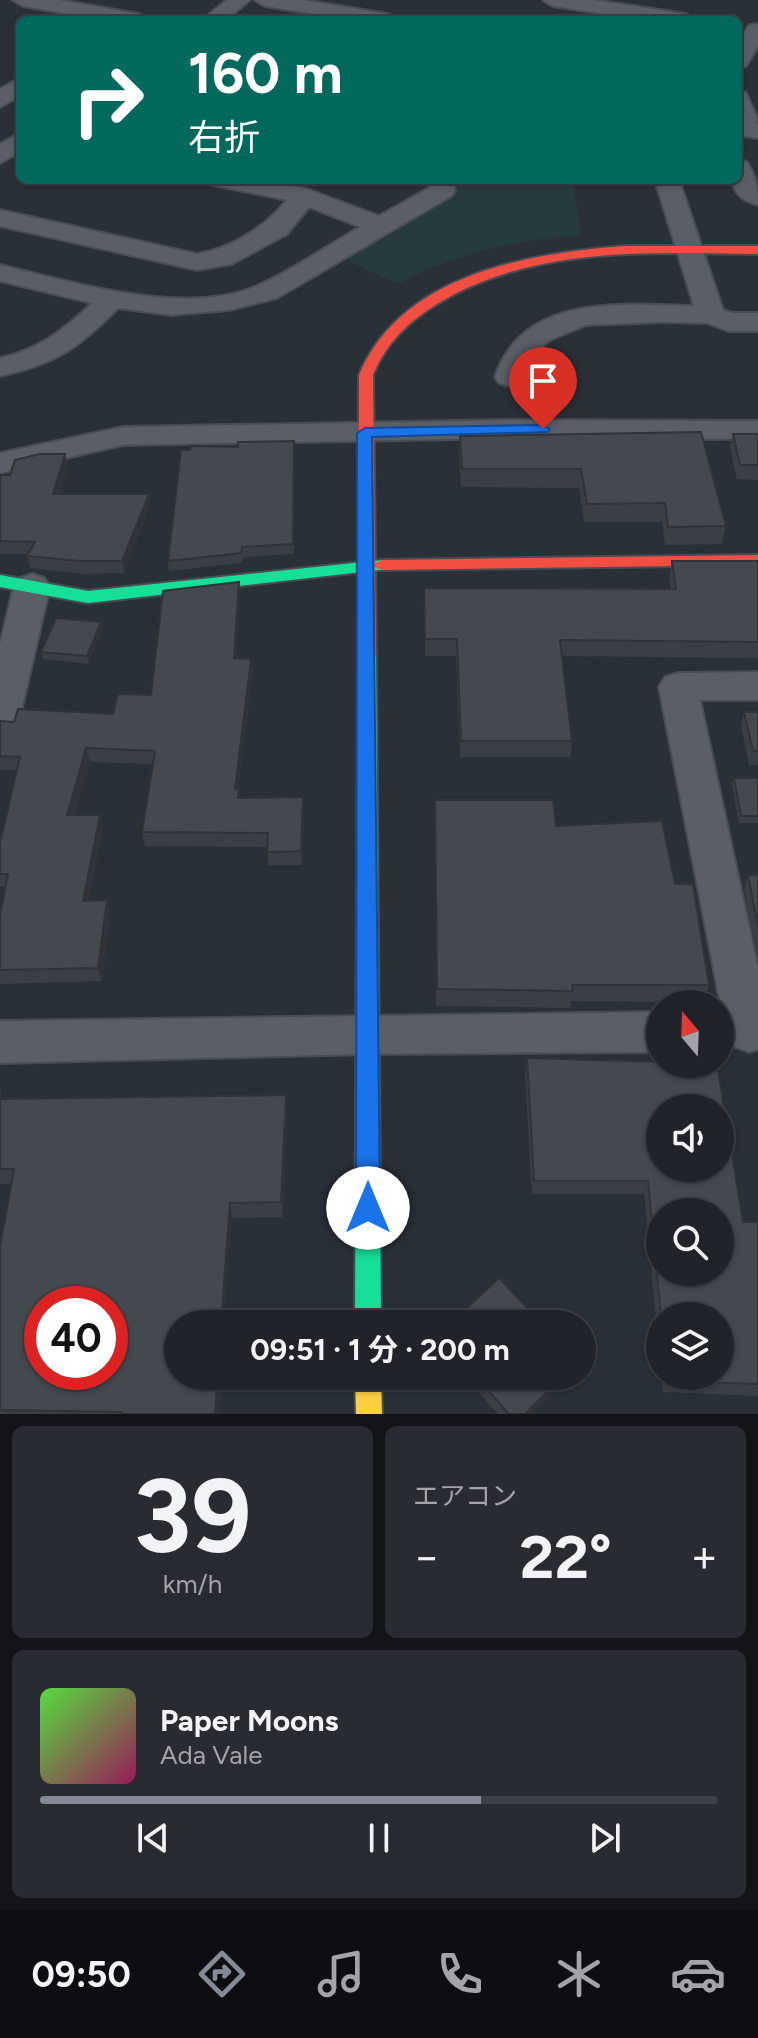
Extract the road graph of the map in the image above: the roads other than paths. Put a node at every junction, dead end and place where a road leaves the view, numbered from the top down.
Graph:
1 (135, 0) edge
2 (240, 0) edge
3 (265, 0) edge
4 (553, 0) edge
5 (19, 3) edge
6 (100, 16) edge
7 (115, 16) edge
8 (218, 16) edge
9 (363, 16) edge
10 (649, 16) edge
11 (758, 30) edge
12 (742, 55) edge
13 (16, 143) edge
14 (0, 156) edge
15 (742, 177) edge
16 (242, 184) edge
17 (441, 184) edge
18 (668, 184) edge
19 (304, 196) junction
20 (758, 197) edge
21 (0, 218) edge
22 (381, 226) junction
23 (758, 250) edge
24 (688, 251) junction
25 (0, 273) edge
26 (111, 299) junction
27 (711, 315) junction
28 (758, 322) edge
29 (0, 367) edge
30 (510, 377) dead end
31 (758, 430) edge
32 (365, 433) junction
33 (0, 463) edge
34 (758, 560) edge
35 (365, 565) junction
36 (16, 584) edge
37 (758, 686) edge
38 (0, 720) edge
39 (646, 1032) edge
40 (742, 1032) edge
41 (368, 1034) junction
42 (0, 1042) edge
43 (368, 1310) edge
44 (368, 1390) edge
45 (369, 1414) edge

1 - 7 street
2 - 8 street
3 - 9 street
4 - 10 street
5 - 6 street
11 - 12 street
13 - 14 street
15 - 20 street
16 - 19 street
17 - 22 street
18 - 24 street
19 - 21 street
19 - 22 street
22 - 26 street
23 - 24 street
24 - 27 street
24 - 32 street
25 - 26 street
26 - 29 street
27 - 28 street
27 - 30 street
31 - 32 street
32 - 33 street
32 - 35 street
34 - 35 street
35 - 36 street
35 - 41 street
36 - 38 street
37 - 40 street
39 - 41 street
41 - 42 street
41 - 43 street
44 - 45 street

